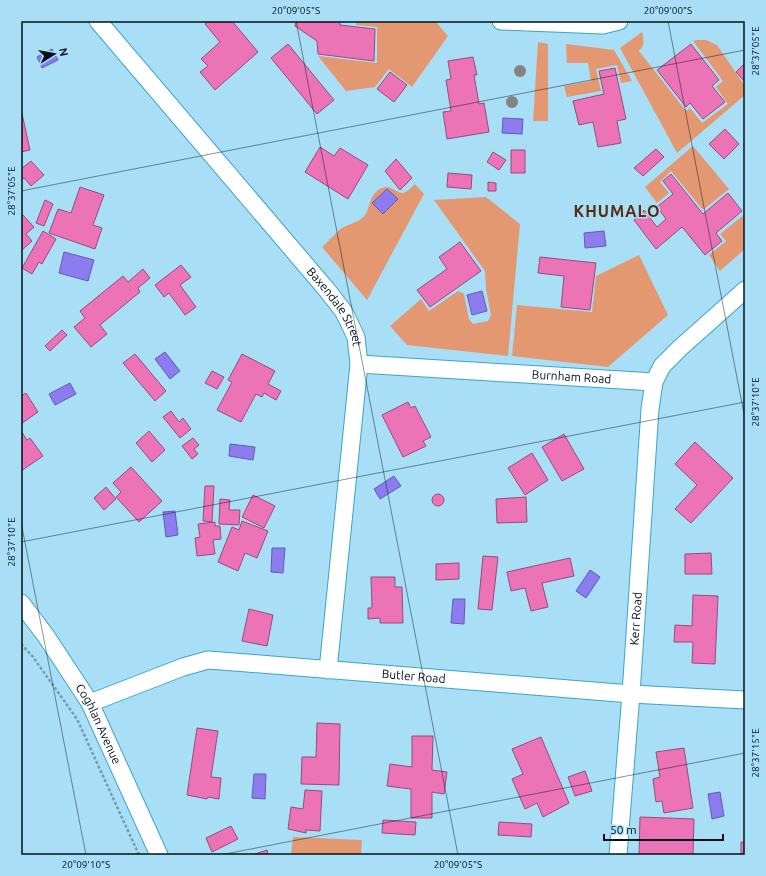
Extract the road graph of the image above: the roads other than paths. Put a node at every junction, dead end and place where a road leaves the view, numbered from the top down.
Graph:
1 (98, 21) edge
2 (501, 21) edge
3 (619, 21) edge
4 (745, 290) edge
5 (359, 364) junction
6 (654, 382) junction
7 (21, 603) edge
8 (328, 670) junction
9 (631, 694) junction
10 (745, 700) edge
11 (90, 703) junction
12 (159, 855) edge
13 (618, 855) edge

1 - 5 street, Baxendale Street
2 - 3 street
4 - 6 street
5 - 6 street, Burnham Road
5 - 8 street, Baxendale Street
6 - 9 street, Kerr Road
7 - 11 street, Coghlan Avenue
8 - 9 street, Butler Road
8 - 11 street, Butler Road
9 - 10 street, Butler Road
9 - 13 street, Kerr Road
11 - 12 street, Coghlan Avenue

